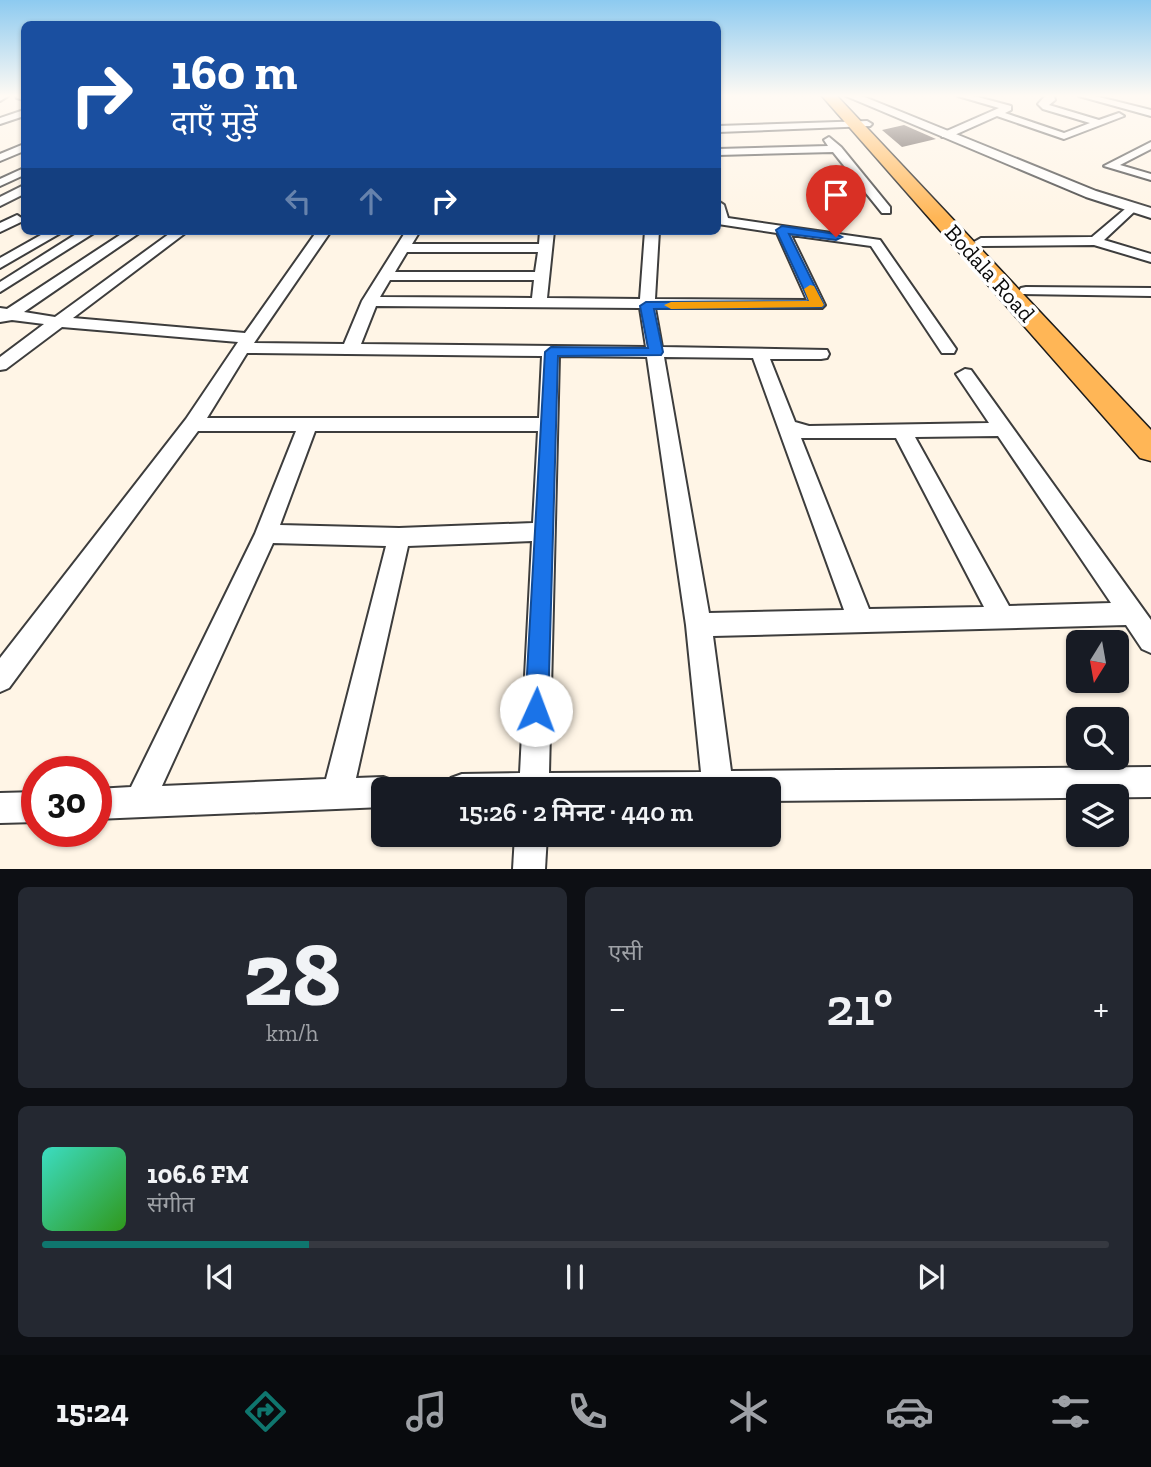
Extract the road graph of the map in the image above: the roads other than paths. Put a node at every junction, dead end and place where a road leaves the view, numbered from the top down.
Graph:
1 (826, 137) edge
2 (872, 137) edge
3 (874, 137) edge
4 (950, 137) edge
5 (1151, 145) edge
6 (21, 148) edge
7 (837, 149) junction
8 (721, 152) edge
9 (0, 158) edge
10 (21, 172) edge
11 (1151, 177) edge
12 (0, 183) edge
13 (21, 191) edge
14 (1, 201) edge
15 (1131, 208) junction
16 (886, 210) dead end
17 (1151, 213) edge
18 (17, 219) dead end
19 (721, 221) edge
20 (0, 228) edge
21 (782, 230) junction
22 (50, 235) edge
23 (84, 235) edge
24 (129, 235) edge
25 (176, 235) edge
26 (321, 235) edge
27 (410, 235) edge
28 (547, 235) edge
29 (652, 235) edge
30 (1095, 241) junction
31 (981, 243) junction
32 (402, 248) junction
33 (545, 248) junction
34 (1151, 258) edge
35 (0, 264) edge
36 (386, 276) junction
37 (542, 276) junction
38 (0, 288) edge
39 (1026, 291) junction
40 (1151, 292) edge
41 (370, 302) junction
42 (539, 304) junction
43 (646, 306) junction
44 (3, 316) edge
45 (59, 322) junction
46 (246, 343) junction
47 (948, 349) dead end
48 (350, 350) junction
49 (551, 352) junction
50 (656, 352) junction
51 (760, 354) junction
52 (821, 354) dead end
53 (0, 365) edge
54 (965, 374) dead end
55 (1151, 423) edge
56 (194, 424) junction
57 (547, 424) junction
58 (308, 425) junction
59 (787, 426) junction
60 (1001, 429) junction
61 (903, 433) junction
62 (1151, 450) edge
63 (542, 532) junction
64 (266, 534) junction
65 (399, 537) junction
66 (1132, 614) junction
67 (1003, 618) junction
68 (861, 622) junction
69 (699, 625) junction
70 (1151, 641) edge
71 (0, 679) edge
72 (534, 777) edge
73 (717, 777) edge
74 (1151, 782) edge
75 (781, 786) edge
76 (371, 793) edge
77 (337, 794) junction
78 (139, 803) junction
79 (112, 804) edge
80 (21, 807) edge
81 (0, 808) edge
82 (530, 847) edge
83 (529, 869) edge

1 - 7 street
2 - 62 main road, Bodala Road
3 - 31 main road, Bodala Road
4 - 15 street
5 - 11 street
6 - 9 street
7 - 8 street
7 - 16 street
10 - 12 street
13 - 14 street
15 - 17 street
15 - 30 street
18 - 20 street
19 - 21 street
21 - 43 street
21 - 47 street
22 - 35 street
23 - 38 street
24 - 44 street
25 - 45 street
26 - 46 street
27 - 32 street
28 - 33 street
29 - 43 street
30 - 31 street
30 - 34 street
31 - 39 main road, Bodala Road
32 - 33 street
32 - 36 street
33 - 37 street
36 - 37 street
36 - 41 street
37 - 42 street
39 - 40 street
39 - 55 main road, Bodala Road
41 - 42 street
41 - 48 street
42 - 43 street
43 - 50 street
44 - 45 street
45 - 46 street
45 - 53 street
46 - 48 street
46 - 56 street
48 - 49 street
49 - 50 street
49 - 57 street
50 - 51 street
50 - 69 street
51 - 52 street
51 - 59 street
54 - 60 street
56 - 58 street
56 - 71 street
57 - 58 street
57 - 63 street
58 - 64 street
59 - 61 street
59 - 68 street
60 - 61 street
60 - 66 street
61 - 67 street
63 - 65 street
63 - 72 street
64 - 65 street
64 - 78 street
65 - 77 street
66 - 67 street
66 - 70 street
67 - 68 street
68 - 69 street
69 - 73 street
74 - 75 street
76 - 77 street
77 - 78 street
78 - 79 street
80 - 81 street
82 - 83 street

